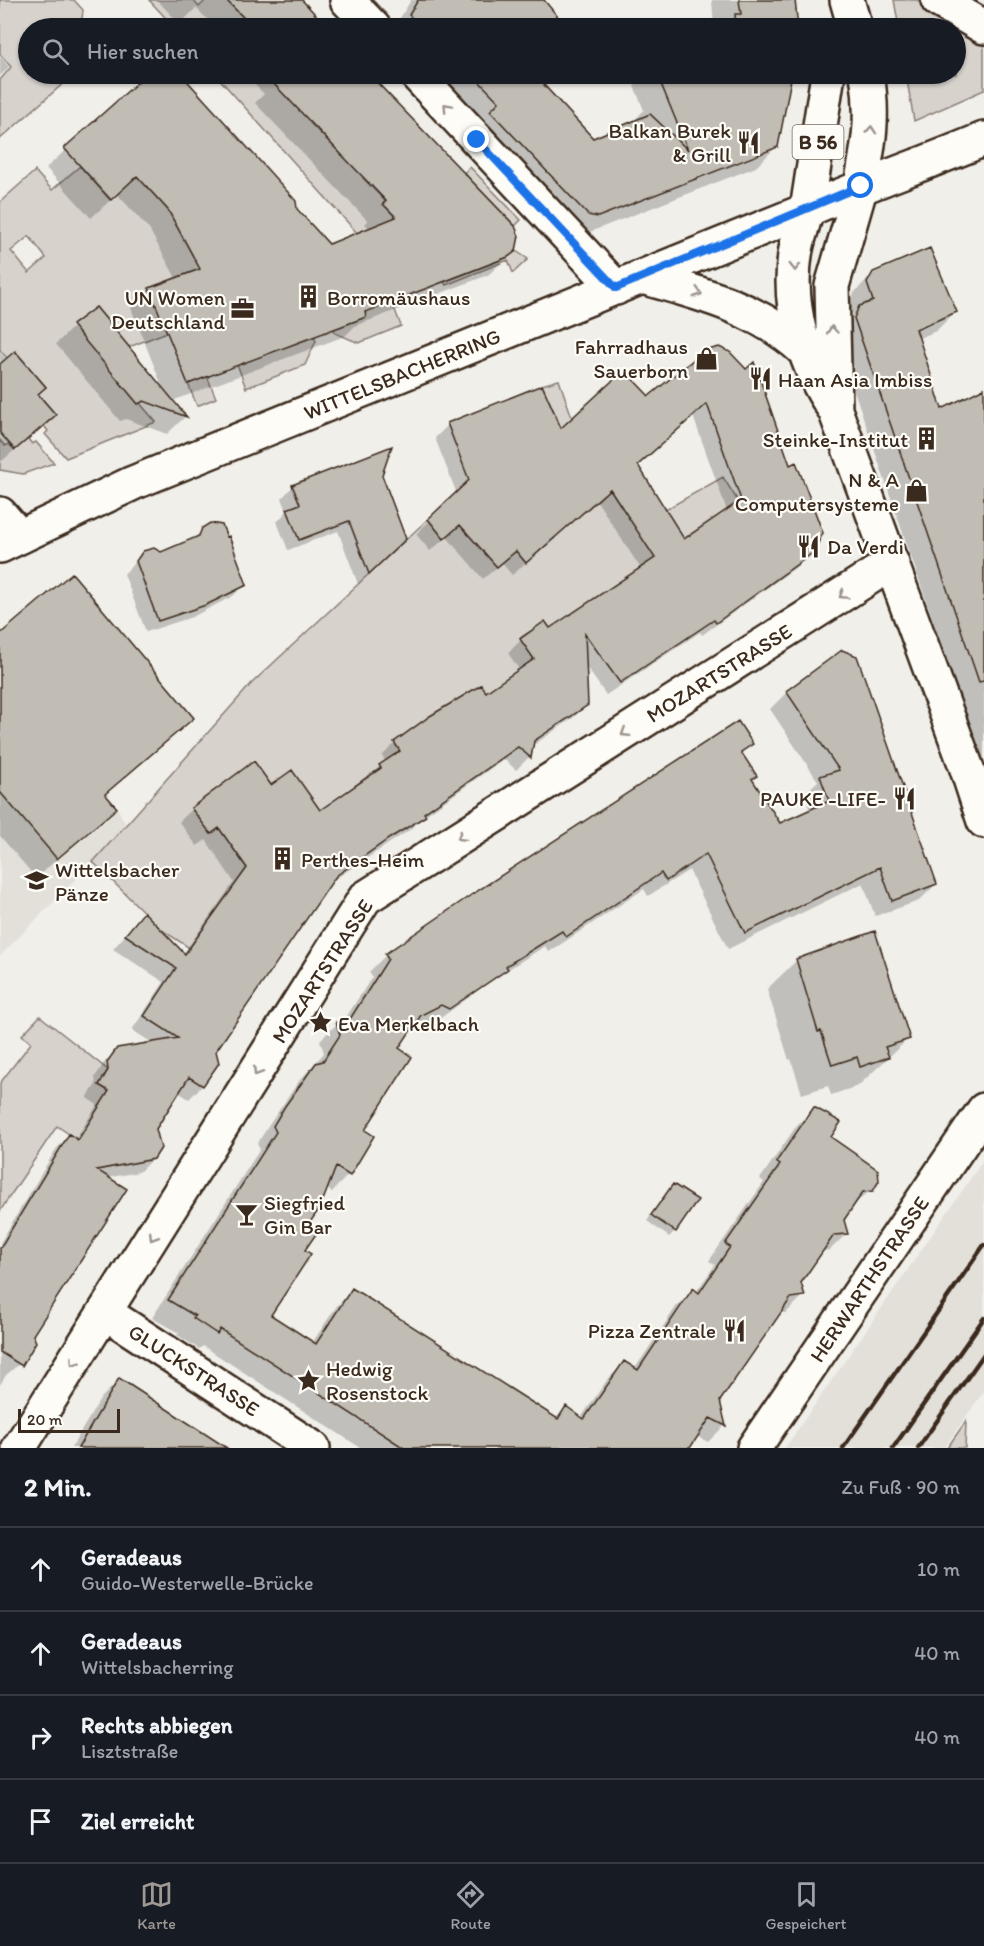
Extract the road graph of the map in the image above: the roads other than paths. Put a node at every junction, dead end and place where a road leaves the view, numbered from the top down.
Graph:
1 (347, 0) edge
2 (838, 0) edge
3 (847, 0) edge
4 (938, 0) edge
5 (364, 18) edge
6 (835, 18) edge
7 (852, 18) edge
8 (984, 27) edge
9 (426, 84) edge
10 (826, 84) edge
11 (869, 84) edge
12 (984, 139) edge
13 (861, 186) junction
14 (807, 210) junction
15 (629, 283) junction
16 (805, 351) junction
17 (835, 410) junction
18 (6, 532) edge
19 (892, 563) junction
20 (984, 821) edge
21 (984, 1110) edge
22 (106, 1313) junction
23 (19, 1448) edge
24 (313, 1448) edge
25 (754, 1448) edge

1 - 5 street
2 - 6 street
3 - 7 street
4 - 8 street
15 -> 9 street
10 - 14 street, B 56
13 -> 11 street, B 56
12 - 13 street, B 56
13 - 14 street, B 56
17 -> 13 street
14 - 15 street, WITTELSBACHERRING
14 -> 16 street
15 -> 16 street
15 - 18 street, WITTELSBACHERRING
16 - 17 street
17 - 19 street
19 - 20 street
19 -> 22 street, MOZARTSTRASSE
21 - 25 street, HERWARTHSTRASSE
22 -> 23 street, MOZARTSTRASSE
22 - 24 street, GLUCKSTRASSE

